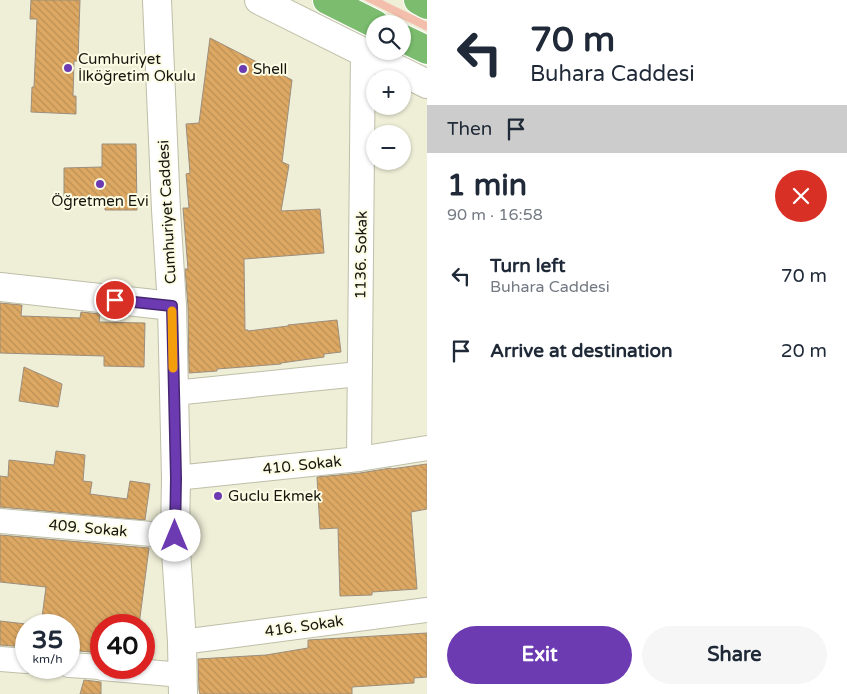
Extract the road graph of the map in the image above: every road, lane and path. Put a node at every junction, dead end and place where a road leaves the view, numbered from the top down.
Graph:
1 (157, 0) edge
2 (258, 0) edge
3 (327, 0) edge
4 (418, 0) edge
5 (427, 5) edge
6 (366, 20) edge
7 (411, 42) edge
8 (427, 50) edge
9 (363, 51) junction
10 (427, 84) edge
11 (0, 287) edge
12 (172, 306) junction
13 (360, 374) junction
14 (174, 393) junction
15 (427, 448) edge
16 (359, 459) junction
17 (176, 478) junction
18 (0, 521) edge
19 (175, 536) junction
20 (427, 610) edge
21 (182, 642) junction
22 (0, 658) edge
23 (15, 660) edge
24 (155, 679) edge
25 (182, 684) edge

1 - 12 street, Cumhuriyet Caddesi
2 - 9 street
3 - 6 highway
4 - 5 highway
7 - 8 highway
9 - 10 street
9 - 13 street, 1136. Sokak
11 - 12 street
12 - 14 street, Cumhuriyet Caddesi
13 - 14 street
13 - 16 street, 1136. Sokak
14 - 17 street, Cumhuriyet Caddesi
15 - 16 street, 410. Sokak
16 - 17 street, 410. Sokak
17 - 19 street, Cumhuriyet Caddesi
18 - 19 street, 409. Sokak
19 - 21 street, Cumhuriyet Caddesi
20 - 21 street, 416. Sokak
21 - 25 street, Cumhuriyet Caddesi
22 - 23 street
24 - 25 street

